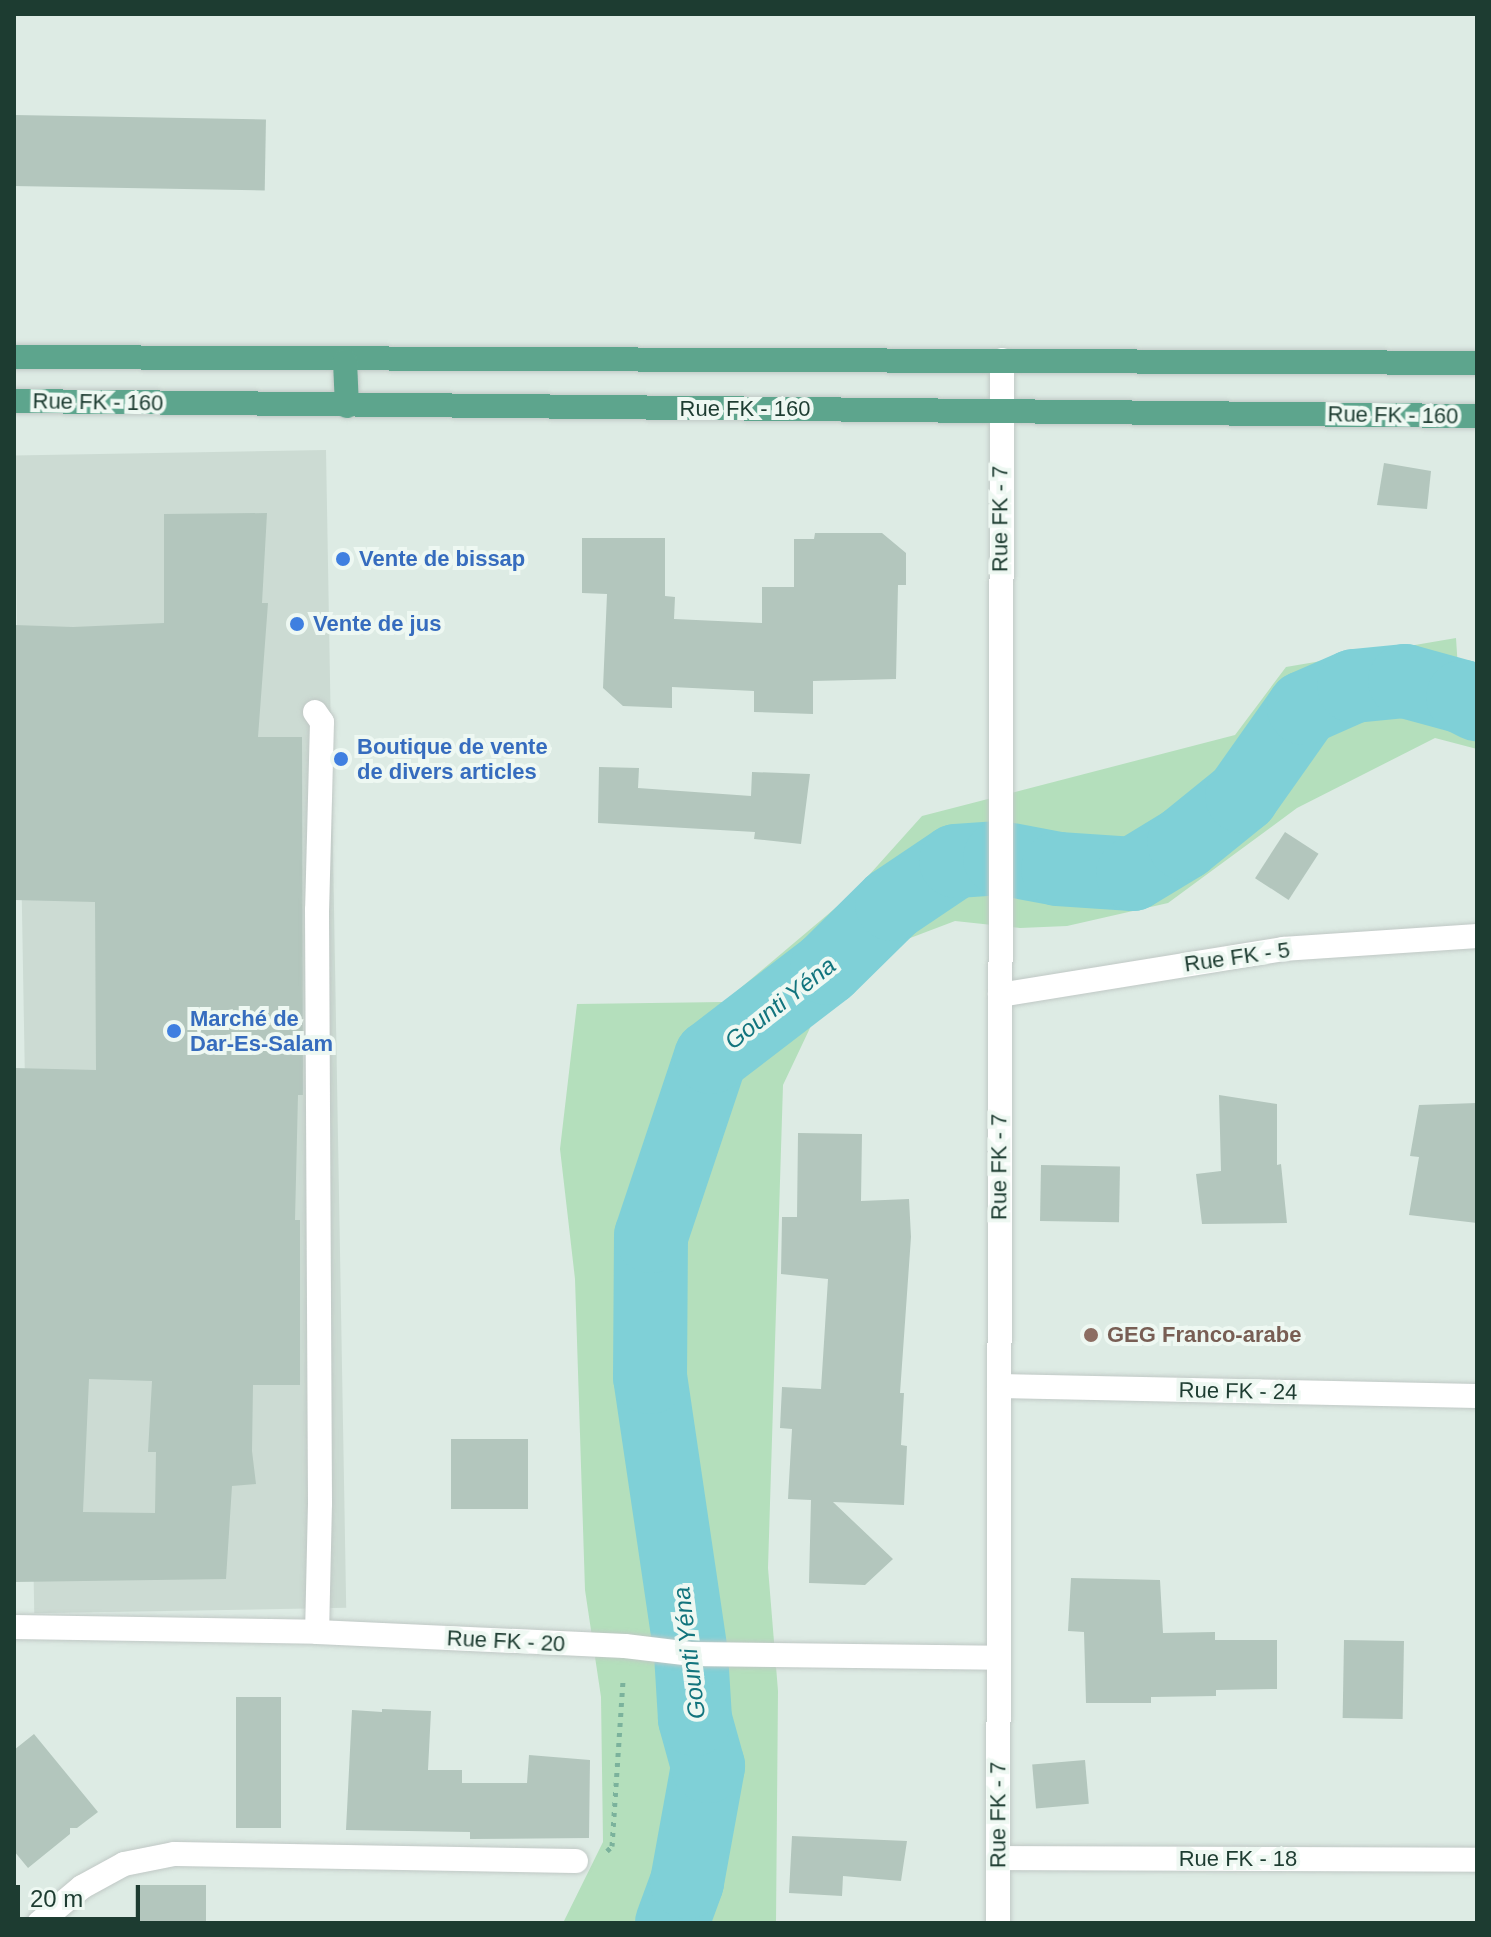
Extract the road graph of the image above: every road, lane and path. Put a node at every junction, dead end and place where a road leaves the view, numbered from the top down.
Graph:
1 (14, 357) edge
2 (1002, 360) junction
3 (345, 361) junction
4 (1477, 363) edge
5 (14, 401) edge
6 (347, 406) junction
7 (1000, 410) junction
8 (1477, 416) edge
9 (315, 712) dead end
10 (1477, 936) edge
11 (1000, 995) junction
12 (999, 1386) junction
13 (1477, 1396) edge
14 (14, 1627) edge
15 (317, 1632) junction
16 (625, 1646) junction
17 (998, 1658) junction
18 (998, 1858) junction
19 (1477, 1860) edge
20 (576, 1861) joint
21 (39, 1923) edge
22 (998, 1923) edge

1 - 3 main road, Rue FK - 160
2 - 3 main road, Rue FK - 160
2 - 4 main road, Rue FK - 160
2 - 7 street, Rue FK - 7
3 - 6 main road
5 - 6 main road, Rue FK - 160
6 - 7 main road, Rue FK - 160
7 - 8 main road, Rue FK - 160
7 - 11 street, Rue FK - 7
9 - 15 street
10 - 11 street, Rue FK - 5
11 - 12 street, Rue FK - 7
12 - 13 street, Rue FK - 24
12 - 17 street, Rue FK - 7
14 - 15 street, Rue FK - 20
15 - 16 street, Rue FK - 20
16 - 17 street, Rue FK - 20
16 - 20 path
17 - 18 street, Rue FK - 7
18 - 19 street, Rue FK - 18
18 - 22 street, Rue FK - 7
20 - 21 street

